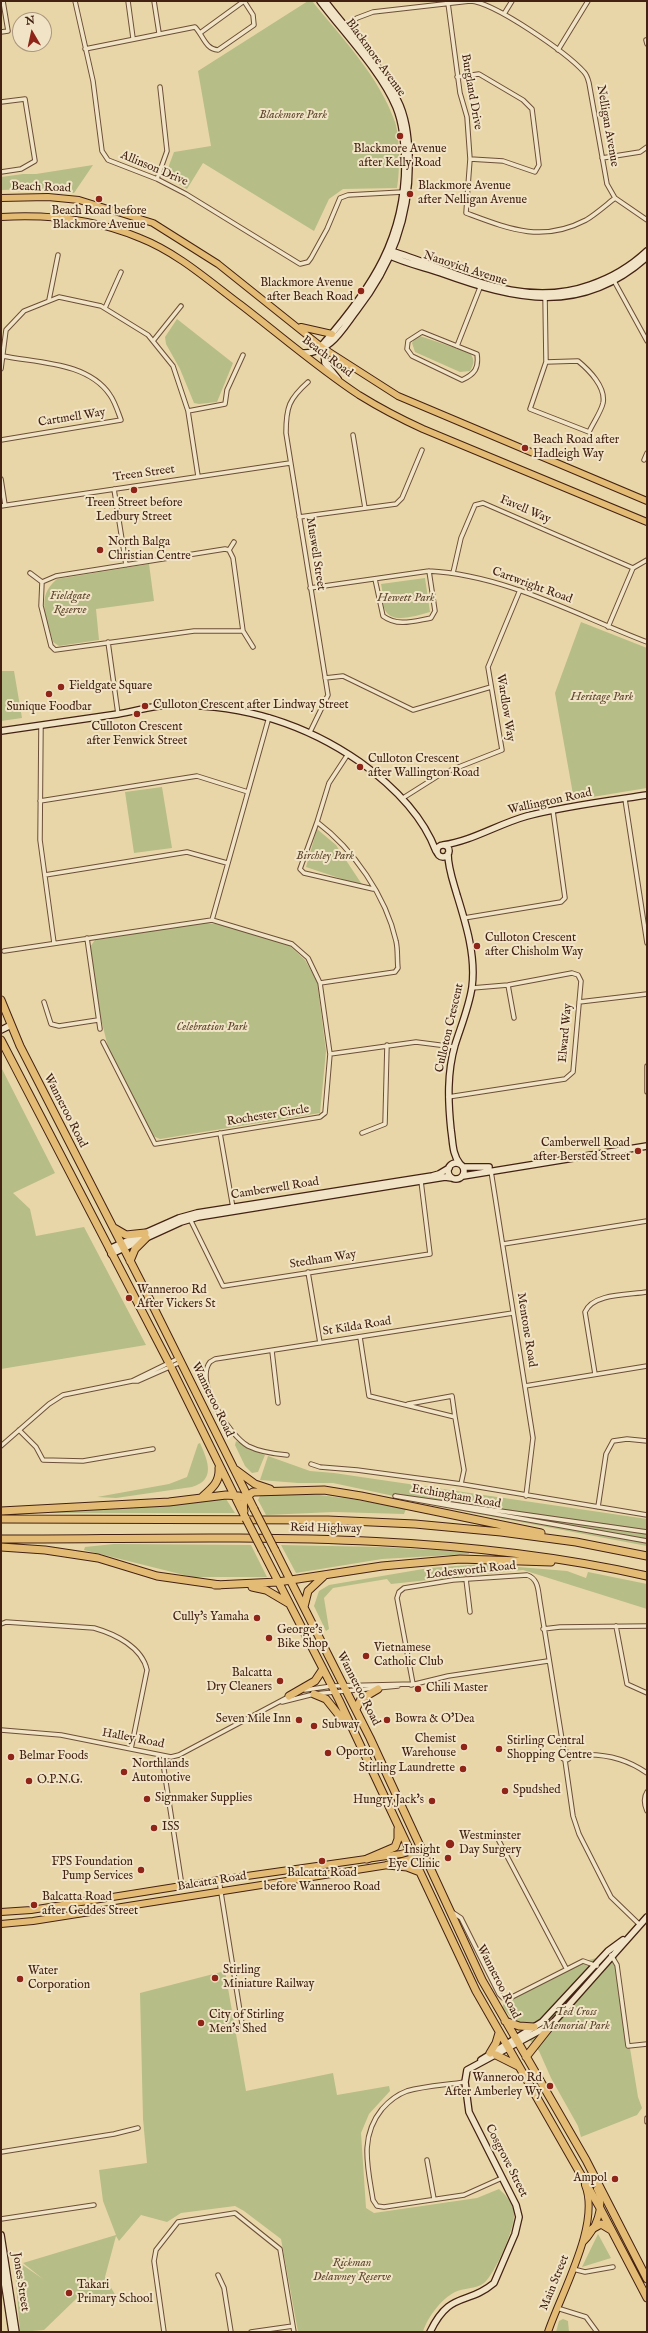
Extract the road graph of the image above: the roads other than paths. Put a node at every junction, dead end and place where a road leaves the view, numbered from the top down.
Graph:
1 (3, 1) edge
2 (75, 1) edge
3 (128, 1) edge
4 (154, 1) edge
5 (244, 1) edge
6 (320, 1) edge
7 (325, 1) edge
8 (512, 1) edge
9 (588, 1) edge
10 (448, 3) junction
11 (504, 14) junction
12 (344, 29) junction
13 (1, 32) edge
14 (159, 33) junction
15 (200, 33) junction
16 (133, 38) junction
17 (85, 49) junction
18 (558, 50) junction
19 (457, 77) junction
20 (160, 87) dead end
21 (1, 102) edge
22 (647, 147) edge
23 (602, 158) junction
24 (470, 159) junction
25 (1, 172) edge
26 (157, 179) junction
27 (406, 192) junction
28 (1, 198) edge
29 (615, 198) junction
30 (1, 217) edge
31 (647, 220) edge
32 (647, 251) edge
33 (390, 253) junction
34 (58, 255) dead end
35 (647, 257) edge
36 (120, 272) dead end
37 (613, 278) junction
38 (481, 285) junction
39 (545, 296) junction
40 (49, 300) junction
41 (181, 306) dead end
42 (105, 308) junction
43 (1, 327) edge
44 (300, 327) junction
45 (6, 330) junction
46 (647, 330) edge
47 (642, 332) junction
48 (332, 334) junction
49 (153, 341) junction
50 (647, 341) edge
51 (457, 346) junction
52 (323, 348) junction
53 (303, 353) junction
54 (243, 355) dead end
55 (3, 356) junction
56 (546, 362) junction
57 (1, 369) edge
58 (340, 381) junction
59 (308, 382) dead end
60 (188, 411) junction
61 (353, 435) dead end
62 (1, 440) edge
63 (422, 450) dead end
64 (647, 453) edge
65 (644, 460) dead end
66 (290, 462) junction
67 (198, 476) junction
68 (1, 479) edge
69 (114, 489) junction
70 (647, 501) edge
71 (3, 505) edge
72 (365, 508) junction
73 (299, 517) junction
74 (647, 522) edge
75 (234, 542) dead end
76 (230, 550) junction
77 (647, 560) edge
78 (126, 565) junction
79 (633, 568) junction
80 (429, 571) junction
81 (30, 573) dead end
82 (452, 573) junction
83 (375, 579) junction
84 (42, 582) junction
85 (310, 588) junction
86 (520, 590) junction
87 (608, 627) junction
88 (243, 631) junction
89 (108, 642) junction
90 (647, 642) edge
91 (253, 647) dead end
92 (326, 678) junction
93 (491, 687) junction
94 (118, 714) junction
95 (270, 717) junction
96 (41, 725) junction
97 (1, 731) edge
98 (310, 732) junction
99 (348, 754) junction
100 (248, 792) junction
101 (647, 795) edge
102 (403, 798) junction
103 (624, 799) junction
104 (40, 801) junction
105 (553, 811) junction
106 (317, 822) junction
107 (431, 838) junction
108 (460, 842) junction
109 (442, 845) junction
110 (436, 851) junction
111 (449, 853) junction
112 (441, 857) junction
113 (227, 863) junction
114 (448, 866) junction
115 (45, 875) junction
116 (373, 889) junction
117 (464, 918) junction
118 (212, 920) junction
119 (87, 938) junction
120 (54, 943) junction
121 (647, 943) edge
122 (4, 951) dead end
123 (320, 983) junction
124 (508, 984) junction
125 (472, 988) junction
126 (647, 994) edge
127 (1, 1000) edge
128 (44, 1002) dead end
129 (579, 1002) junction
130 (514, 1018) dead end
131 (98, 1020) junction
132 (11, 1025) junction
133 (100, 1029) dead end
134 (1, 1030) edge
135 (1, 1040) edge
136 (103, 1042) dead end
137 (387, 1045) junction
138 (455, 1047) junction
139 (330, 1054) junction
140 (647, 1066) edge
141 (647, 1092) edge
142 (448, 1097) junction
143 (220, 1133) junction
144 (362, 1133) dead end
145 (647, 1142) edge
146 (647, 1146) edge
147 (453, 1150) junction
148 (462, 1166) junction
149 (450, 1167) junction
150 (491, 1169) junction
151 (463, 1176) junction
152 (452, 1178) junction
153 (421, 1180) junction
154 (233, 1209) junction
155 (189, 1217) junction
156 (647, 1221) edge
157 (112, 1226) junction
158 (146, 1236) junction
159 (503, 1244) junction
160 (122, 1246) junction
161 (110, 1251) junction
162 (130, 1261) junction
163 (308, 1272) junction
164 (647, 1292) edge
165 (513, 1313) junction
166 (360, 1337) junction
167 (320, 1343) junction
168 (272, 1351) junction
169 (180, 1360) junction
170 (170, 1365) junction
171 (647, 1366) edge
172 (594, 1374) junction
173 (525, 1386) junction
174 (278, 1403) dead end
175 (405, 1404) junction
176 (455, 1417) junction
177 (19, 1430) junction
178 (646, 1441) edge
179 (1, 1446) edge
180 (153, 1449) dead end
181 (288, 1455) dead end
182 (311, 1464) dead end
183 (219, 1466) junction
184 (234, 1469) junction
185 (461, 1484) junction
186 (277, 1490) junction
187 (233, 1495) junction
188 (526, 1496) junction
189 (200, 1499) junction
190 (248, 1499) junction
191 (598, 1507) junction
192 (243, 1510) junction
193 (1, 1511) edge
194 (647, 1514) edge
195 (1, 1519) edge
196 (647, 1532) edge
197 (1, 1538) edge
198 (647, 1541) edge
199 (576, 1542) junction
200 (1, 1546) edge
201 (647, 1556) edge
202 (593, 1565) junction
203 (325, 1575) junction
204 (647, 1576) edge
205 (466, 1579) junction
206 (291, 1580) junction
207 (278, 1582) junction
208 (215, 1585) junction
209 (290, 1604) junction
210 (304, 1606) junction
211 (470, 1612) dead end
212 (1, 1624) edge
213 (616, 1626) junction
214 (647, 1626) edge
215 (543, 1630) junction
216 (548, 1661) junction
217 (323, 1668) junction
218 (413, 1684) junction
219 (333, 1689) junction
220 (345, 1689) junction
221 (378, 1689) junction
222 (647, 1693) edge
223 (314, 1694) junction
224 (289, 1696) junction
225 (274, 1705) junction
226 (356, 1709) junction
227 (1, 1730) edge
228 (354, 1734) junction
229 (131, 1749) junction
230 (564, 1752) junction
231 (164, 1756) junction
232 (570, 1756) junction
233 (565, 1760) junction
234 (647, 1773) edge
235 (647, 1792) edge
236 (647, 1811) edge
237 (399, 1827) junction
238 (499, 1841) dead end
239 (423, 1852) junction
240 (412, 1856) junction
241 (367, 1858) junction
242 (388, 1865) junction
243 (420, 1872) junction
244 (219, 1880) junction
245 (182, 1886) junction
246 (220, 1892) junction
247 (1, 1912) edge
248 (452, 1912) junction
249 (647, 1917) edge
250 (1, 1924) edge
251 (640, 1925) junction
252 (631, 1934) junction
253 (608, 1951) junction
254 (613, 1956) junction
255 (595, 1964) junction
256 (566, 1968) junction
257 (600, 1969) junction
258 (505, 2021) junction
259 (552, 2024) junction
260 (534, 2027) junction
261 (243, 2030) dead end
262 (499, 2033) junction
263 (516, 2040) junction
264 (647, 2044) edge
265 (507, 2047) junction
266 (493, 2054) junction
267 (526, 2057) junction
268 (518, 2066) junction
269 (464, 2082) junction
270 (138, 2128) dead end
271 (1, 2152) edge
272 (427, 2160) dead end
273 (580, 2175) junction
274 (502, 2178) junction
275 (596, 2178) junction
276 (434, 2199) junction
277 (94, 2205) dead end
278 (600, 2208) junction
279 (1, 2219) edge
280 (592, 2229) junction
281 (612, 2230) junction
282 (1, 2235) edge
283 (583, 2242) junction
284 (1, 2260) edge
285 (613, 2267) dead end
286 (573, 2269) junction
287 (218, 2275) dead end
288 (647, 2279) edge
289 (5, 2288) edge
290 (647, 2298) edge
291 (556, 2307) junction
292 (293, 2326) junction
293 (12, 2332) edge
294 (16, 2332) edge
295 (164, 2332) edge
296 (231, 2332) edge
297 (251, 2332) edge
298 (294, 2332) edge
299 (430, 2332) edge
300 (548, 2332) edge
301 (597, 2332) edge

1 - 13 street
2 - 17 street, Allinson Drive
3 - 16 street
4 - 14 street
5 - 15 street
5 - 15 street
6 - 12 street, Blackmore Avenue
7 - 12 street, Blackmore Avenue
8 - 11 street
9 - 18 street
10 - 11 street, Nelligan Avenue
10 - 12 street, Nelligan Avenue
10 - 19 street, Burgland Drive
11 - 18 street, Nelligan Avenue
12 - 27 street, Blackmore Avenue
14 - 15 street
14 - 16 street
16 - 17 street
17 - 26 street, Allinson Drive
18 - 23 street, Nelligan Avenue
19 - 24 street, Burgland Drive
19 - 24 street
20 - 26 street
21 - 25 street
22 - 23 street
23 - 29 street, Nelligan Avenue
24 - 29 street, Burgland Drive
26 - 27 street, Allinson Drive
27 - 33 street, Blackmore Avenue
28 - 44 main road, Beach Road
29 - 31 street, Nelligan Avenue
30 - 53 main road, Beach Road
32 - 37 street, Nanovich Avenue
33 - 38 street, Nanovich Avenue
33 - 48 street, Blackmore Avenue
33 - 52 street, Blackmore Avenue
34 - 40 street
35 - 37 street, Nanovich Avenue
36 - 42 street
37 - 39 street, Nanovich Avenue
37 - 47 street
38 - 39 street, Nanovich Avenue
38 - 51 street
39 - 56 street
40 - 42 street
40 - 45 street
41 - 49 street
42 - 49 street
43 - 45 street
44 - 48 main road
44 - 52 main road, Beach Road
45 - 55 street
46 - 47 street
47 - 50 street
48 - 52 street, Blackmore Avenue
49 - 60 street
51 - 51 street
52 - 53 street, Blackmore Avenue
52 - 58 street
52 - 70 main road, Beach Road
53 - 58 main road, Beach Road
54 - 60 street
55 - 57 street
55 - 62 street, Cartmell Way
56 - 56 street
58 - 74 main road, Beach Road
59 - 66 street, Muswell Street
60 - 67 street
61 - 72 street
63 - 72 street
64 - 65 street
66 - 67 street, Treen Street
66 - 73 street, Muswell Street
67 - 69 street, Treen Street
68 - 71 street
69 - 71 street, Treen Street
69 - 78 street
72 - 73 street
73 - 85 street, Muswell Street
75 - 76 street
76 - 78 street
76 - 88 street
77 - 79 street
78 - 84 street
79 - 82 street, Favell Way
79 - 87 street
80 - 82 street, Cartwright Road
80 - 83 street, Cartwright Road
80 - 83 street
81 - 84 street
82 - 86 street, Cartwright Road
83 - 85 street, Cartwright Road
84 - 89 street
85 - 92 street, Muswell Street
86 - 87 street, Cartwright Road
86 - 93 street, Wardlow Way
87 - 90 street, Cartwright Road
88 - 89 street
88 - 91 street
89 - 94 street
92 - 93 street
92 - 98 street, Muswell Street
93 - 102 street, Wardlow Way
94 - 95 street, Culloton Crescent
94 - 96 street, Culloton Crescent
95 - 98 street, Culloton Crescent
95 - 100 street
96 - 97 street, Culloton Crescent
96 - 104 street
98 - 99 street, Culloton Crescent
99 - 102 street, Culloton Crescent
99 - 106 street
100 - 104 street
100 - 113 street
101 - 103 street, Wallington Road
102 - 107 street, Culloton Crescent
103 - 105 street, Wallington Road
103 - 121 street
104 - 115 street
105 - 108 street, Wallington Road
105 - 117 street
106 - 116 street
106 - 116 street
107 - 109 street, Culloton Crescent
107 - 110 street, Culloton Crescent
108 - 109 street, Wallington Road
108 - 111 street, Wallington Road
109 - 110 street
109 - 111 street, Culloton Crescent
110 - 112 street, Culloton Crescent
111 - 112 street
111 - 114 street, Culloton Crescent
112 - 114 street, Culloton Crescent
113 - 115 street
113 - 118 street
114 - 117 street, Culloton Crescent
115 - 120 street
116 - 123 street
117 - 125 street, Culloton Crescent
118 - 119 street, Rochester Circle
118 - 123 street, Rochester Circle
119 - 120 street, Rochester Circle
119 - 131 street
120 - 122 street, Rochester Circle
123 - 139 street, Rochester Circle
124 - 125 street, Elward Way
124 - 129 street, Elward Way
124 - 130 street
125 - 138 street, Culloton Crescent
126 - 129 street
127 - 132 highway, Wanneroo Road
128 - 131 street
129 - 142 street, Elward Way
131 - 133 street
132 - 134 street
132 - 157 highway, Wanneroo Road
135 - 161 highway, Wanneroo Road
136 - 143 street, Rochester Circle
137 - 138 street
137 - 139 street
137 - 144 street
138 - 142 street, Culloton Crescent
139 - 143 street, Rochester Circle
140 - 141 street
142 - 147 street, Culloton Crescent
143 - 154 street
145 - 150 street
146 - 150 street
147 - 148 street, Culloton Crescent
147 - 149 street, Culloton Crescent
148 - 149 street
148 - 150 street
148 - 151 street
149 - 152 street
149 - 153 street, Camberwell Road
150 - 151 street
150 - 159 street, Mentone Road
151 - 152 street
152 - 153 street, Camberwell Road
153 - 154 street, Camberwell Road
153 - 163 street, Stedham Way
154 - 155 street, Camberwell Road
155 - 158 street, Camberwell Road
155 - 163 street, Stedham Way
156 - 159 street
157 - 158 highway
157 - 160 highway, Wanneroo Road
158 - 160 street, Camberwell Road
158 - 162 highway
159 - 165 street, Mentone Road
160 - 161 street, Camberwell Road
160 - 162 highway, Wanneroo Road
161 - 170 highway, Wanneroo Road
162 - 169 highway, Wanneroo Road
163 - 167 street
164 - 172 street
165 - 166 street, St Kilda Road
165 - 173 street, Mentone Road
166 - 167 street, St Kilda Road
166 - 175 street
167 - 168 street, St Kilda Road
168 - 174 street
168 - 181 street, St Kilda Road
169 - 170 street
169 - 184 highway, Wanneroo Road
170 - 177 street
170 - 183 highway, Wanneroo Road
171 - 172 street
172 - 173 street
173 - 188 street, Mentone Road
175 - 176 street
175 - 176 street
176 - 185 street
177 - 179 street
177 - 180 street
178 - 191 street
182 - 185 street, Etchingham Road
183 - 187 highway, Wanneroo Road
183 - 189 highway
184 - 186 highway
184 - 190 highway, Wanneroo Road
185 - 188 street, Etchingham Road
186 - 190 highway
186 - 199 highway
187 - 189 highway
187 - 190 highway
187 - 192 highway, Wanneroo Road
188 - 191 street, Etchingham Road
189 - 193 highway
190 - 192 highway
190 - 206 highway, Wanneroo Road, bridge
191 - 194 street, Etchingham Road
192 - 207 highway, Wanneroo Road, bridge
195 - 199 highway, Reid Highway
196 - 198 street, Etchingham Road
197 - 202 highway, Reid Highway
199 - 201 highway, Reid Highway
200 - 208 highway
202 - 203 highway
202 - 204 highway, Reid Highway
203 - 206 highway
203 - 210 highway
205 - 211 street
205 - 215 street, Lodesworth Road
205 - 218 street, Lodesworth Road
206 - 207 highway
206 - 210 highway, Wanneroo Road
207 - 208 highway
207 - 209 highway, Wanneroo Road
208 - 209 highway
209 - 217 highway, Wanneroo Road
210 - 220 highway, Wanneroo Road
212 - 229 street
213 - 214 street
213 - 215 street
213 - 222 street
215 - 216 street, Lodesworth Road
216 - 218 street
216 - 230 street, Lodesworth Road
217 - 219 highway, Wanneroo Road
217 - 224 highway
218 - 220 street
218 - 221 street
219 - 220 street, Halley Road
219 - 220 street
219 - 223 street, Halley Road
219 - 224 street, Halley Road
219 - 228 highway, Wanneroo Road
220 - 221 street
220 - 226 highway, Wanneroo Road
221 - 226 highway
223 - 225 street, Halley Road
223 - 228 highway
224 - 225 street, Halley Road
225 - 231 street, Halley Road
226 - 239 highway, Wanneroo Road
227 - 229 street, Halley Road
228 - 237 highway, Wanneroo Road
229 - 231 street, Halley Road
230 - 232 street
230 - 233 street, Lodesworth Road
231 - 245 street
232 - 233 street
232 - 234 street
233 - 251 street
235 - 236 street
237 - 240 highway, Wanneroo Road
237 - 241 highway
238 - 256 street
239 - 240 main road, Balcatta Road
239 - 248 highway, Wanneroo Road
240 - 241 main road, Balcatta Road
240 - 242 main road, Balcatta Road
240 - 243 highway, Wanneroo Road
241 - 244 main road, Balcatta Road
242 - 243 highway
242 - 246 main road, Balcatta Road
243 - 262 highway, Wanneroo Road
244 - 245 main road, Balcatta Road
244 - 246 street
245 - 247 main road, Balcatta Road
246 - 250 main road, Balcatta Road
246 - 261 street
248 - 256 street
248 - 258 highway, Wanneroo Road
249 - 251 street
251 - 252 street
252 - 253 street
252 - 254 street
253 - 254 street
253 - 255 street
254 - 257 street
254 - 264 street
255 - 256 street
255 - 257 street
255 - 260 street
257 - 259 street
258 - 260 highway
258 - 263 highway, Wanneroo Road
259 - 263 street
259 - 267 highway
260 - 263 street
262 - 265 highway, Wanneroo Road
262 - 266 highway
263 - 265 street
263 - 267 highway, Wanneroo Road
265 - 266 street
265 - 268 highway, Wanneroo Road
266 - 268 highway
266 - 269 street
267 - 275 highway, Wanneroo Road
268 - 273 highway, Wanneroo Road
269 - 274 street, Cosgrove Street
269 - 276 street
270 - 271 street
272 - 276 street
273 - 278 highway, Wanneroo Road
273 - 283 main road, Main Street
274 - 276 street
274 - 299 street, Cosgrove Street
275 - 278 main road
275 - 288 highway, Wanneroo Road
277 - 279 street
278 - 280 main road, Main Street
278 - 281 highway, Wanneroo Road
280 - 281 highway
280 - 283 main road, Main Street
281 - 290 highway, Wanneroo Road
282 - 289 street, Jones Street
283 - 286 main road, Main Street
284 - 289 street, Jones Street
285 - 286 street
286 - 291 main road, Main Street
287 - 296 street
289 - 293 street, Jones Street
289 - 294 street, Jones Street
291 - 300 main road, Main Street
291 - 301 street
292 - 295 street
292 - 297 street
292 - 298 street

